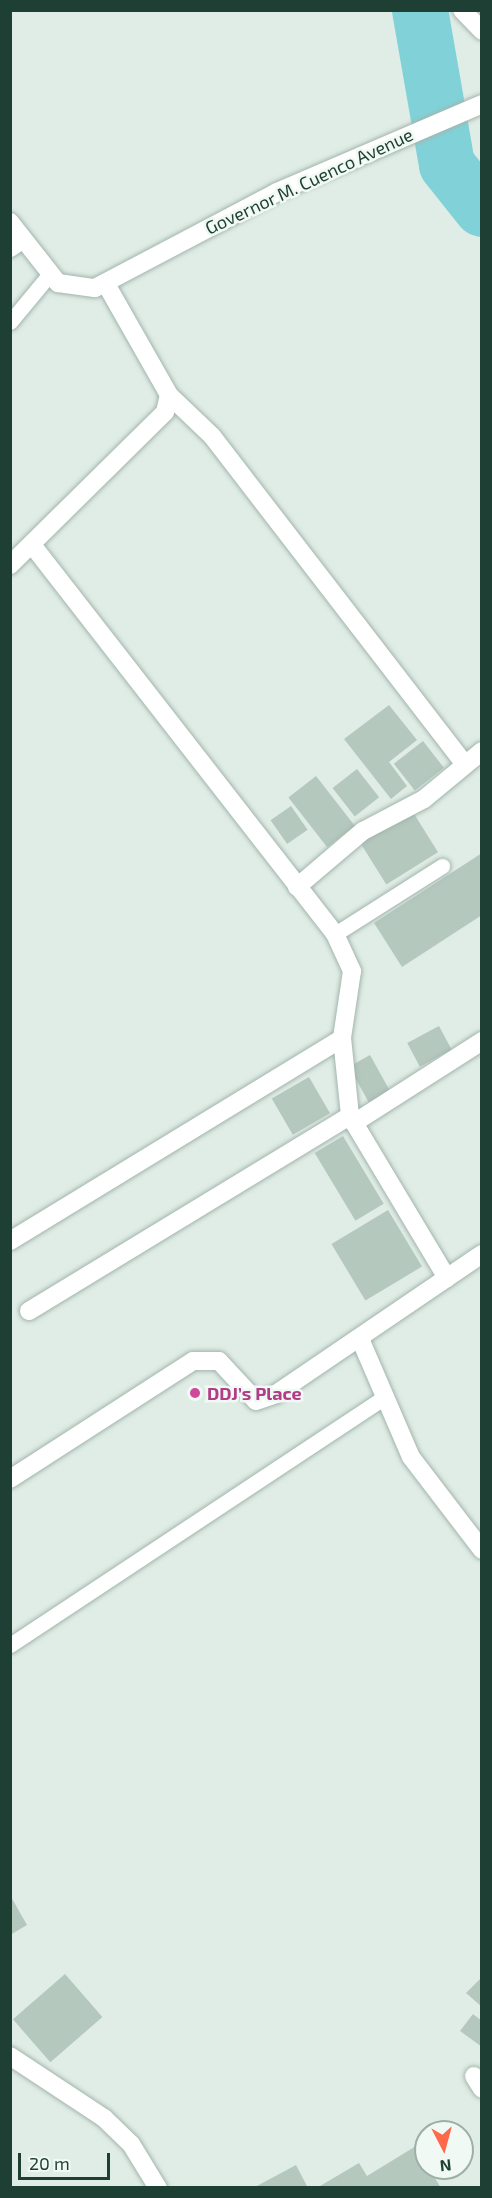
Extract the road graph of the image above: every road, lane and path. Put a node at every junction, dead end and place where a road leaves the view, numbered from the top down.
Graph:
1 (462, 10) edge
2 (482, 31) edge
3 (478, 105) edge
4 (10, 222) edge
5 (17, 245) edge
6 (49, 275) junction
7 (106, 284) junction
8 (10, 322) edge
9 (169, 395) junction
10 (33, 546) junction
11 (10, 565) edge
12 (482, 751) edge
13 (465, 764) junction
14 (442, 866) dead end
15 (297, 887) junction
16 (335, 934) junction
17 (342, 1038) junction
18 (482, 1041) edge
19 (352, 1119) junction
20 (10, 1241) edge
21 (482, 1254) edge
22 (447, 1278) junction
23 (29, 1311) dead end
24 (361, 1341) junction
25 (385, 1396) junction
26 (10, 1479) edge
27 (482, 1550) edge
28 (10, 1645) edge
29 (10, 2056) edge
30 (158, 2187) edge

1 - 2 street
3 - 7 street, Governor M. Cuenco Avenue
4 - 5 street
5 - 6 street
6 - 7 street, Governor M. Cuenco Avenue
6 - 8 lane
7 - 9 street
9 - 10 street
9 - 13 street
10 - 11 street
10 - 15 street
12 - 13 street
13 - 15 street
14 - 16 lane
15 - 16 street
16 - 17 street
17 - 19 street
17 - 20 street
18 - 19 street
19 - 22 street
19 - 23 street
21 - 22 street
22 - 24 street
24 - 25 street
24 - 26 street
25 - 27 street
25 - 28 lane
29 - 30 street

